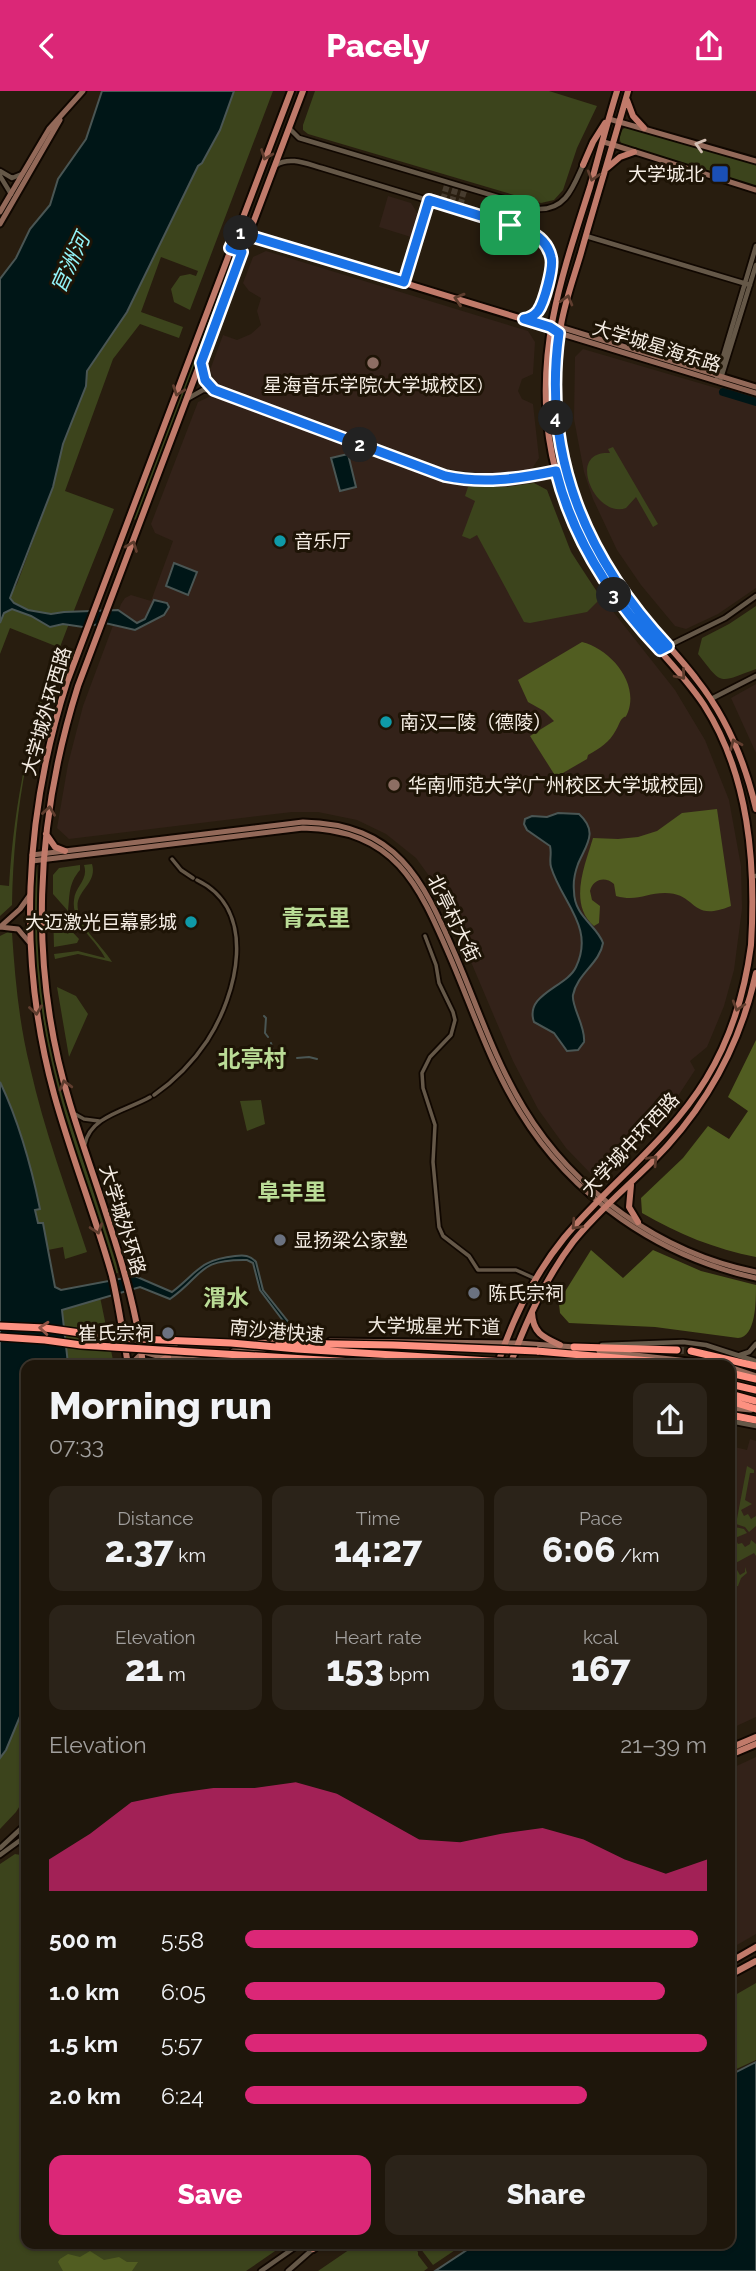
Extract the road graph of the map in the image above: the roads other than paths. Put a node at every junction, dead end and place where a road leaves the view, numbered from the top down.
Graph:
1 (83, 91) edge
2 (290, 91) edge
3 (303, 91) edge
4 (617, 91) edge
5 (628, 94) edge
6 (63, 114) junction
7 (609, 119) junction
8 (620, 122) junction
9 (289, 128) junction
10 (644, 128) junction
11 (604, 142) junction
12 (613, 145) junction
13 (634, 152) junction
14 (756, 161) edge
15 (583, 165) joint
16 (273, 169) junction
17 (606, 169) junction
18 (0, 174) edge
19 (23, 174) junction
20 (756, 190) edge
21 (10, 194) junction
22 (429, 200) junction
23 (0, 212) edge
24 (0, 224) edge
25 (237, 232) junction
26 (248, 235) junction
27 (586, 236) junction
28 (756, 246) edge
29 (230, 248) junction
30 (242, 252) junction
31 (552, 261) joint
32 (756, 265) edge
33 (404, 282) junction
34 (747, 285) junction
35 (524, 319) junction
36 (550, 327) junction
37 (560, 330) junction
38 (201, 363) junction
39 (719, 377) junction
40 (756, 387) edge
41 (214, 390) junction
42 (756, 393) edge
43 (187, 399) junction
44 (565, 469) junction
45 (556, 471) junction
46 (574, 499) junction
47 (566, 503) junction
48 (756, 596) edge
49 (668, 646) junction
50 (660, 650) junction
51 (756, 676) edge
52 (711, 699) junction
53 (756, 809) edge
54 (46, 833) junction
55 (171, 850) junction
56 (65, 851) junction
57 (44, 856) junction
58 (32, 858) junction
59 (755, 879) edge
60 (30, 895) junction
61 (0, 927) edge
62 (425, 936) dead end
63 (29, 942) junction
64 (756, 973) edge
65 (72, 1110) junction
66 (99, 1121) junction
67 (85, 1150) junction
68 (632, 1181) junction
69 (599, 1200) junction
70 (607, 1206) junction
71 (638, 1222) junction
72 (756, 1276) edge
73 (536, 1279) junction
74 (532, 1311) junction
75 (0, 1325) edge
76 (123, 1332) junction
77 (0, 1337) edge
78 (138, 1337) junction
79 (327, 1341) junction
80 (505, 1342) junction
81 (231, 1343) junction
82 (518, 1343) junction
83 (756, 1344) edge
84 (560, 1345) junction
85 (574, 1347) junction
86 (677, 1350) tunnel mouth
87 (142, 1351) junction
88 (691, 1351) tunnel mouth
89 (739, 1355) junction
90 (168, 1357) junction
91 (128, 1360) edge
92 (134, 1360) edge
93 (143, 1360) edge
94 (162, 1360) edge
95 (242, 1360) edge
96 (254, 1360) edge
97 (472, 1360) edge
98 (499, 1360) edge
99 (512, 1360) edge
100 (635, 1360) edge
101 (682, 1360) edge
102 (756, 1363) edge
103 (735, 1369) edge
104 (735, 1374) edge
105 (756, 1378) edge
106 (735, 1385) edge
107 (756, 1390) edge
108 (735, 1395) edge
109 (756, 1401) edge
110 (735, 1403) edge
111 (735, 1408) edge
112 (756, 1410) edge
113 (735, 1416) edge
114 (756, 1420) edge
115 (735, 1422) edge
116 (756, 1426) edge
117 (756, 1737) edge
118 (756, 1744) edge
119 (735, 1746) edge
120 (735, 1753) edge
121 (21, 1829) edge
122 (21, 1840) edge
123 (0, 1848) edge
124 (0, 1855) edge
125 (756, 1947) edge
126 (735, 1959) edge
127 (756, 1961) edge
128 (735, 1972) edge
129 (292, 2249) edge
130 (308, 2249) edge
131 (261, 2271) edge
132 (288, 2271) edge

1 - 6 main road
2 -> 25 main road, 大学城外环西路
3 - 9 main road, 大学城外环西路
4 - 7 main road
5 - 8 main road
5 - 10 main road
6 - 19 main road
6 - 24 main road
7 - 8 main road
7 - 11 main road, 大学城中环西路
7 - 15 main road
8 - 10 main road
8 - 12 main road
9 - 15 street
9 - 16 main road, 大学城外环西路
14 -> 10 main road
11 - 12 main road
11 -> 36 main road, 大学城中环西路
12 - 13 main road
12 - 17 main road
13 - 17 main road
13 - 20 main road
16 - 22 street
16 - 26 main road, 大学城外环西路
17 - 27 main road
18 - 19 street
18 - 21 street
19 - 21 main road
21 - 23 main road
22 - 31 street
22 - 33 street
25 - 26 main road, 大学城星海东路
25 - 29 main road, 大学城外环西路
26 - 30 main road, 大学城外环西路
26 - 33 main road, 大学城星海东路
27 - 34 street
37 -> 27 main road
28 - 34 street
29 - 30 main road
29 -> 58 main road, 大学城外环西路
30 - 38 main road, 大学城外环西路
31 - 35 main road
32 - 34 street
35 -> 33 main road, 大学城星海东路
34 - 39 street
35 - 36 main road, 大学城星海东路
36 - 37 main road, 大学城星海东路
36 - 45 main road, 大学城中环西路
37 - 39 main road, 大学城星海东路
37 - 44 main road
38 - 41 street
38 - 43 main road, 大学城外环西路
39 - 40 main road, 大学城星海东路
39 - 42 main road, 大学城星海东路
41 - 43 street
41 - 45 street
54 -> 43 main road, 大学城外环西路
44 - 45 street
44 - 46 main road
45 - 47 main road, 大学城中环西路
46 - 47 main road
46 - 49 main road
47 - 50 main road, 大学城中环西路
48 - 49 street
49 - 50 street
49 - 52 main road
50 -> 59 main road, 大学城中环西路
51 - 52 street
53 -> 52 main road
54 - 56 main road
54 - 57 main road, 大学城外环西路
55 - 56 main road, 北亭村大街
55 - 57 main road, 北亭村大街
55 - 66 street
55 - 69 main road, 北亭村大街
56 - 57 main road, 北亭村大街
57 - 58 main road, 北亭村大街
65 -> 57 main road, 大学城外环西路
58 - 60 main road, 大学城外环西路
59 -> 69 main road, 大学城中环西路
60 - 61 main road
60 - 63 main road, 大学城外环西路
61 - 63 main road
62 - 73 street
63 -> 76 main road, 大学城外环西路
68 -> 64 main road, 大学城中环西路
65 - 66 street
65 - 67 main road, 大学城外环西路
66 - 67 street
67 - 78 main road, 大学城外环路
68 - 70 main road, 大学城中环西路
68 - 71 main road
69 - 70 main road, 北亭村大街
69 -> 73 main road, 大学城中环西路
70 - 71 main road
70 - 72 main road
70 - 74 main road, 大学城中环西路
71 - 72 main road
73 - 80 main road, 大学城中环西路
74 - 82 main road, 大学城中环西路
74 - 84 main road
81 -> 75 highway, 南沙港快速, bridge
76 - 87 main road
76 - 91 main road, 大学城外环西路
77 - 96 highway, 南沙港快速, bridge
78 - 79 main road
78 - 87 main road
79 - 80 main road, 大学城星光下道
79 - 87 main road, 大学城星光下道
80 - 82 main road, 大学城星光下道
80 - 98 main road, 大学城中环西路
81 - 97 highway, 南沙港快速, bridge
81 - 100 highway, bridge
82 - 84 main road, 大学城星光下道
82 - 99 main road, 大学城中环西路
83 - 89 street
84 - 85 main road, 大学城星光下道
85 - 86 highway
85 - 89 street
85 - 101 main road, 大学城星光下道
87 - 90 main road
87 - 92 main road
87 - 93 main road
88 - 102 highway
89 - 102 street
90 - 94 main road
90 - 95 main road
103 - 105 main road
104 - 105 highway
106 - 107 highway
108 - 109 highway
110 - 112 highway
111 - 112 main road
113 - 114 highway
115 - 116 street
117 - 119 main road
118 - 120 main road
121 - 123 street
122 - 124 street
125 - 126 main road
127 - 128 main road
129 - 131 street
130 - 132 street

